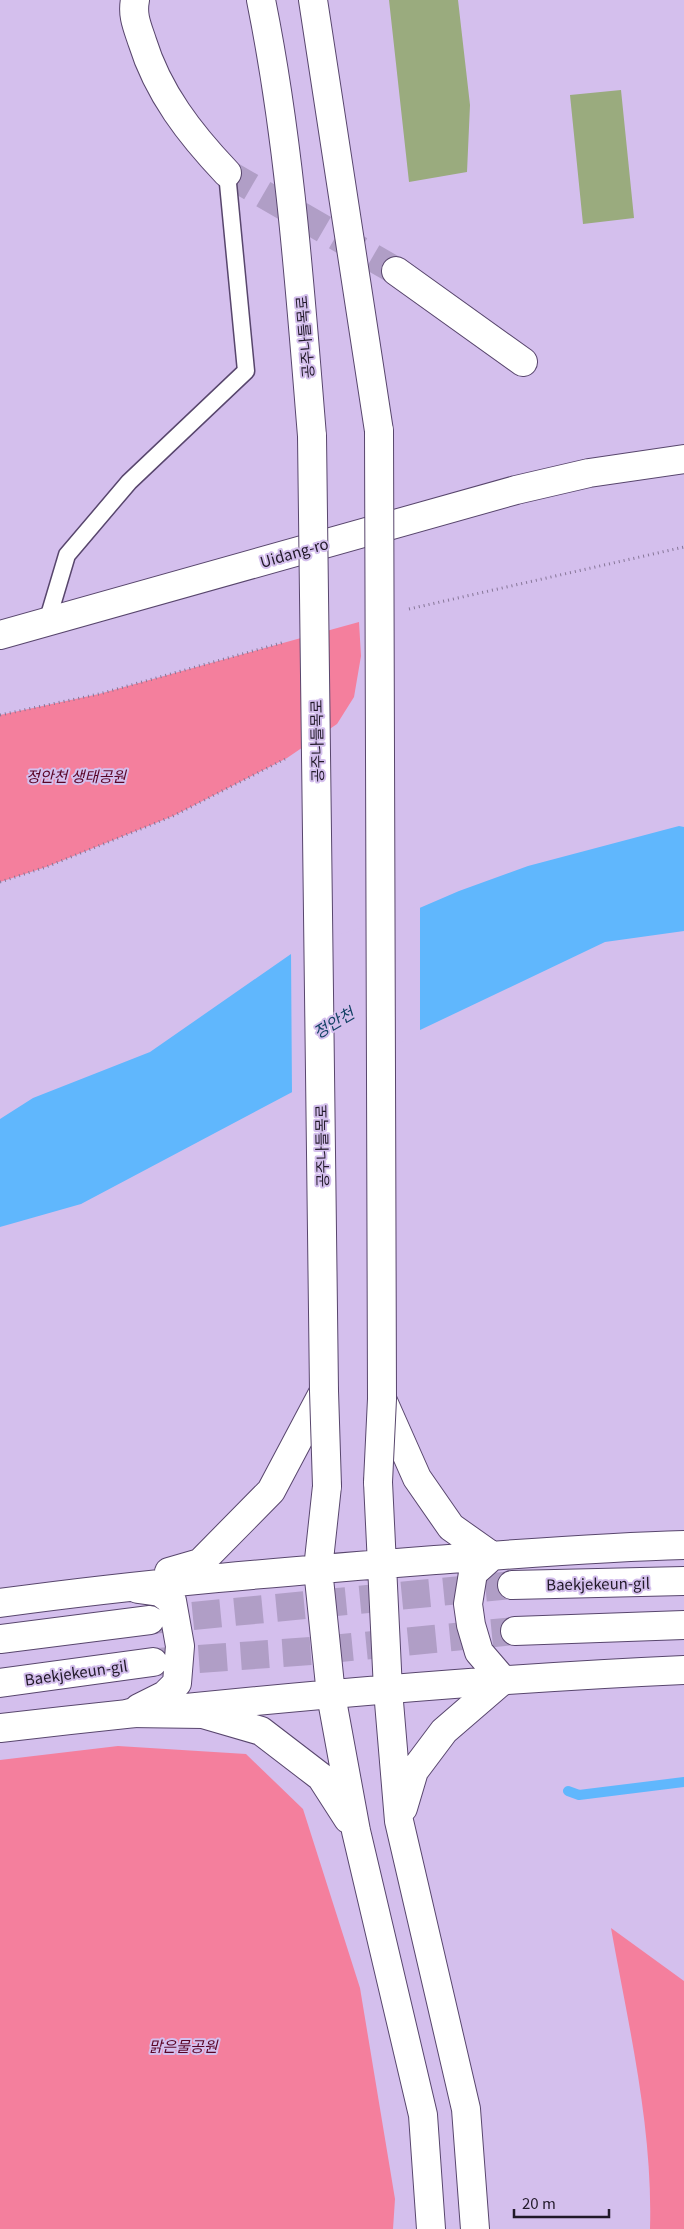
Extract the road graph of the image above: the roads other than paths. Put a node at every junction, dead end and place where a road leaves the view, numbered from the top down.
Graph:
1 (135, 0) edge
2 (261, 0) edge
3 (313, 0) edge
4 (227, 173) joint
5 (396, 271) tunnel mouth
6 (523, 362) dead end
7 (684, 459) edge
8 (47, 622) junction
9 (0, 635) edge
10 (324, 1391) junction
11 (382, 1399) junction
12 (684, 1546) edge
13 (492, 1556) junction
14 (381, 1564) junction
15 (318, 1569) junction
16 (684, 1581) edge
17 (512, 1585) tunnel mouth
18 (116, 1587) junction
19 (0, 1603) edge
20 (150, 1620) tunnel mouth
21 (684, 1625) edge
22 (515, 1631) tunnel mouth
23 (0, 1639) edge
24 (153, 1662) tunnel mouth
25 (684, 1670) edge
26 (503, 1680) junction
27 (0, 1682) edge
28 (388, 1690) junction
29 (331, 1695) junction
30 (130, 1713) junction
31 (0, 1728) edge
32 (399, 1821) junction
33 (356, 1831) junction
34 (431, 2229) edge
35 (476, 2229) edge

1 - 4 main road
2 - 10 main road, 공주나들목로, bridge
3 - 11 main road, bridge
4 - 8 lane
5 - 6 main road
7 - 8 main road, Uidang-ro
8 - 9 main road, Uidang-ro
10 - 15 main road, 공주나들목로, bridge
10 - 18 main road
11 - 13 main road
11 - 14 main road, bridge
12 - 13 main road
13 - 14 main road
13 - 26 main road
14 - 15 main road
14 - 28 main road
15 - 18 main road
15 - 29 main road, 공주나들목로
16 - 17 main road, Baekjekeun-gil
18 - 19 main road
18 - 30 main road
20 - 23 main road
21 - 22 main road
24 - 27 main road, Baekjekeun-gil
25 - 26 main road
26 - 28 main road
26 - 32 main road
28 - 29 main road
28 - 32 main road
29 - 30 main road
29 - 33 main road, 공주나들목로
30 - 31 main road
30 - 33 main road
32 - 35 main road
33 - 34 main road, 공주나들목로

